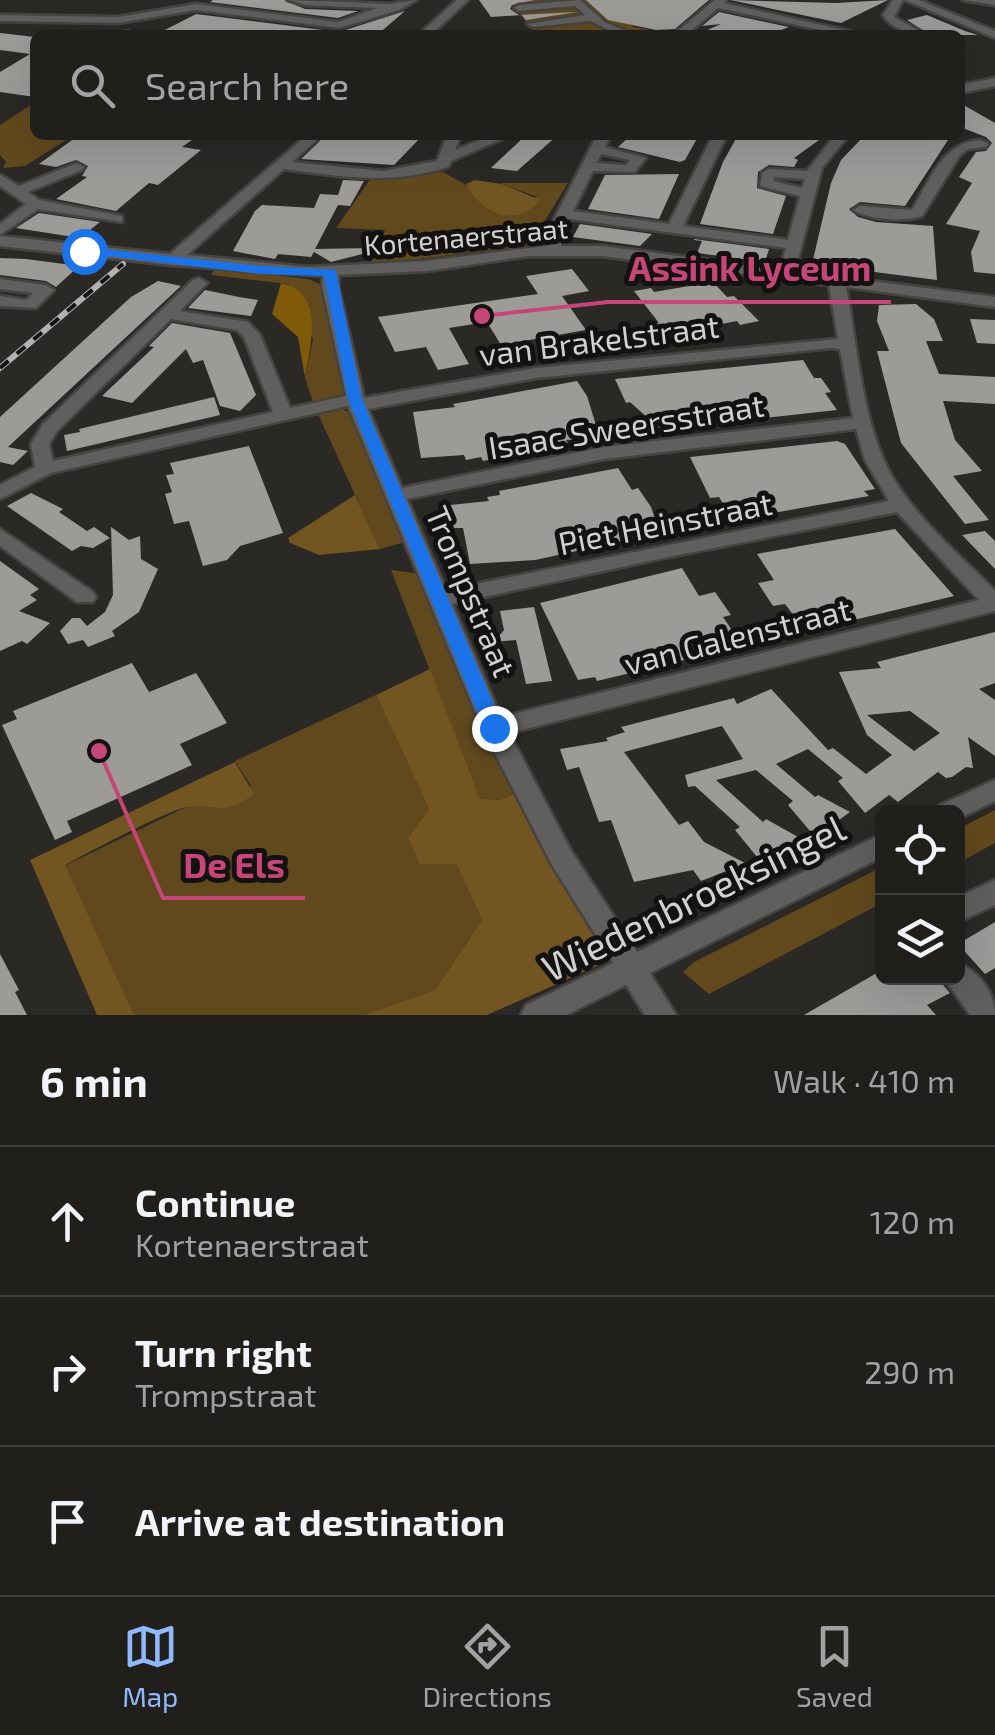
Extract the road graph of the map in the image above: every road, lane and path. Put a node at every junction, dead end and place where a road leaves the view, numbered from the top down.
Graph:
1 (296, 0) edge
2 (412, 0) edge
3 (462, 0) edge
4 (898, 0) edge
5 (910, 0) edge
6 (971, 0) edge
7 (374, 1) edge
8 (575, 1) edge
9 (718, 2) edge
10 (192, 3) edge
11 (995, 4) edge
12 (395, 8) junction
13 (519, 8) dead end
14 (0, 18) edge
15 (592, 18) junction
16 (118, 20) junction
17 (533, 24) dead end
18 (68, 28) dead end
19 (96, 30) edge
20 (124, 30) edge
21 (342, 30) edge
22 (429, 30) edge
23 (619, 30) edge
24 (684, 30) edge
25 (838, 30) edge
26 (913, 30) edge
27 (995, 35) edge
28 (965, 134) edge
29 (309, 140) edge
30 (453, 140) edge
31 (492, 140) edge
32 (718, 140) edge
33 (837, 140) edge
34 (600, 142) edge
35 (988, 146) edge
36 (448, 158) junction
37 (282, 165) junction
38 (588, 167) junction
39 (77, 168) dead end
40 (813, 175) junction
41 (0, 179) edge
42 (18, 191) junction
43 (808, 194) junction
44 (35, 204) junction
45 (860, 210) dead end
46 (564, 214) junction
47 (118, 218) dead end
48 (675, 227) junction
49 (0, 231) edge
50 (0, 240) edge
51 (794, 244) junction
52 (554, 250) junction
53 (172, 260) junction
54 (331, 273) junction
55 (786, 276) junction
56 (199, 283) dead end
57 (0, 284) edge
58 (837, 284) junction
59 (0, 301) edge
60 (995, 302) edge
61 (169, 314) junction
62 (850, 344) junction
63 (356, 402) junction
64 (283, 413) junction
65 (864, 422) junction
66 (45, 468) junction
67 (0, 493) edge
68 (397, 494) junction
69 (902, 505) junction
70 (0, 536) edge
71 (86, 597) dead end
72 (440, 600) junction
73 (995, 604) edge
74 (494, 728) junction
75 (995, 790) edge
76 (964, 805) edge
77 (875, 848) edge
78 (995, 892) edge
79 (965, 907) edge
80 (631, 969) junction
81 (965, 984) edge
82 (536, 1015) edge
83 (661, 1015) edge
84 (985, 1015) edge

1 - 7 street
2 - 12 street
3 - 22 street
4 - 26 street
5 - 27 street
6 - 11 street
7 - 12 street
8 - 13 street
8 - 15 street
9 - 24 street
9 - 25 street
10 - 16 street
10 - 21 street
12 - 21 street
14 - 16 street
15 - 17 street
15 - 23 street
16 - 20 street
18 - 19 street
28 - 35 street
29 - 37 street
30 - 36 street
31 - 36 street
32 - 48 street
33 - 40 street
34 - 38 street
34 - 38 street
35 - 45 street
36 - 37 street
37 - 53 street
38 - 46 street
39 - 42 street
40 - 43 street
40 - 43 street
41 - 42 street
42 - 44 street
43 - 51 street
44 - 47 street
44 - 49 street
46 - 48 street
46 - 52 street
48 - 51 street
50 - 53 street, Kortenaerstraat
51 - 55 street
52 - 54 street, Kortenaerstraat
52 - 55 street, Kortenaerstraat
53 - 54 street, Kortenaerstraat
54 - 63 street, Trompstraat
55 - 58 street, Kortenaerstraat
56 - 61 street
57 - 59 street
58 - 60 street, Kortenaerstraat
58 - 62 street
61 - 64 street
61 - 66 street
62 - 63 street, van Brakelstraat
62 - 65 street
63 - 64 street, van Brakelstraat
63 - 68 street, Trompstraat
64 - 66 street, van Brakelstraat
65 - 68 street, Isaac Sweersstraat
65 - 69 street
66 - 67 street, van Brakelstraat
68 - 72 street, Trompstraat
69 - 72 street, Piet Heinstraat
69 - 73 street
70 - 71 street
72 - 74 street, Trompstraat
73 - 74 street, van Galenstraat
74 - 80 street, Trompstraat
75 - 76 street
77 - 80 street, Wiedenbroeksingel
78 - 79 street
80 - 82 street, Wiedenbroeksingel
80 - 83 street, Trompstraat
81 - 84 street

